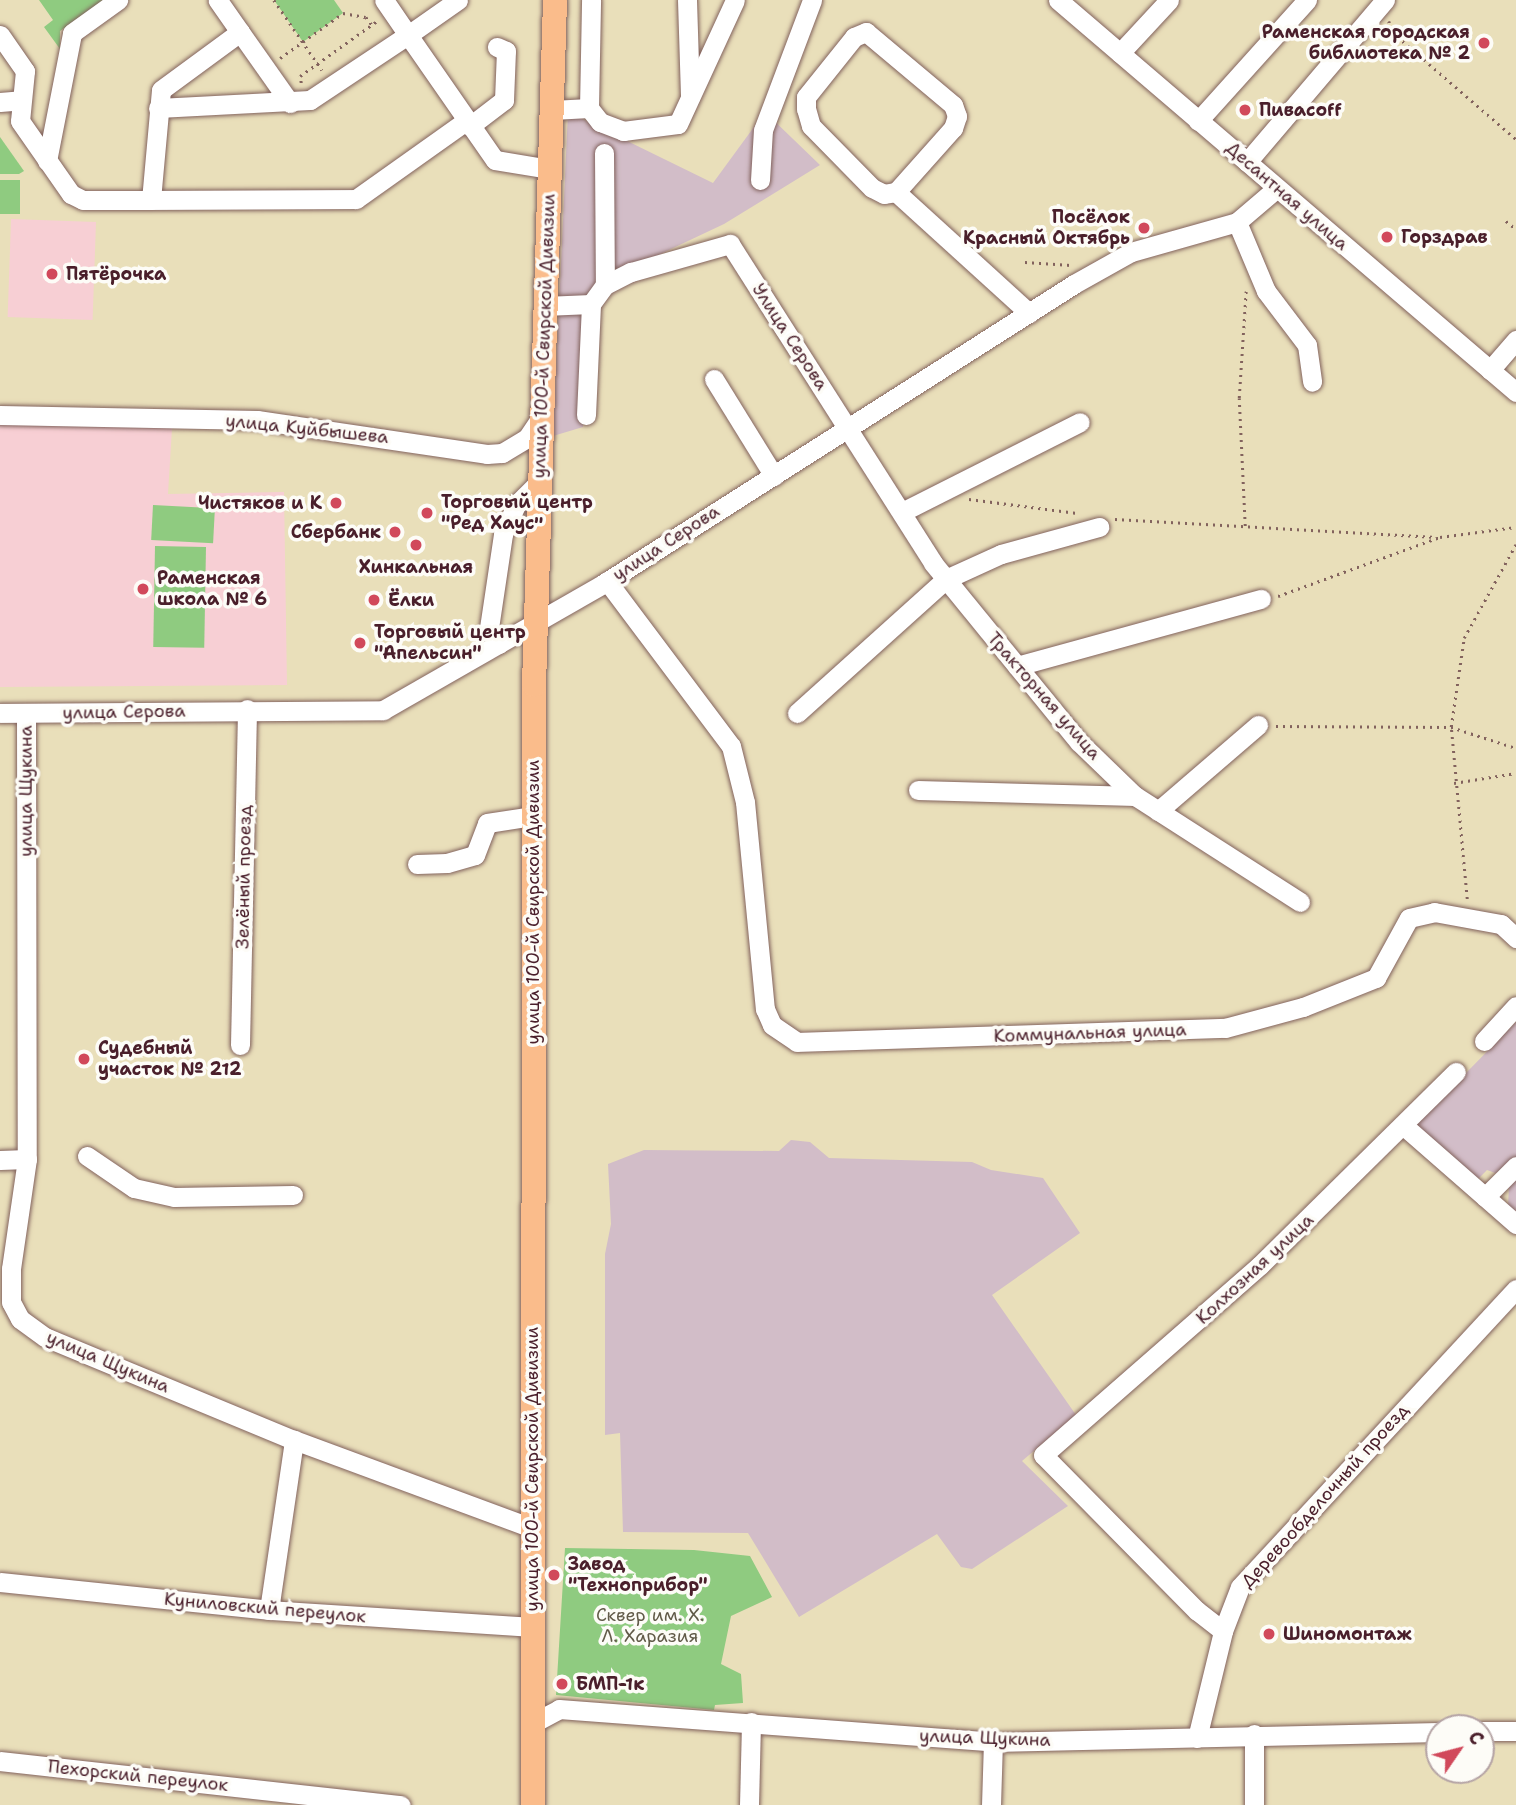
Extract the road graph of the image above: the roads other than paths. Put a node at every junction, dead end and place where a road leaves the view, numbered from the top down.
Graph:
1 (118, 0) edge
2 (218, 0) edge
3 (458, 0) edge
4 (555, 0) edge
5 (591, 0) edge
6 (687, 0) edge
7 (735, 0) edge
8 (812, 0) edge
9 (1058, 0) edge
10 (1169, 0) edge
11 (1307, 0) edge
12 (1384, 0) edge
13 (388, 6) edge
14 (240, 32) junction
15 (0, 34) edge
16 (408, 35) junction
17 (497, 47) dead end
18 (1120, 53) junction
19 (21, 100) junction
20 (0, 102) edge
21 (297, 102) junction
22 (690, 102) junction
23 (158, 108) junction
24 (589, 108) junction
25 (552, 110) junction
26 (1198, 121) junction
27 (468, 123) junction
28 (604, 153) dead end
29 (47, 161) junction
30 (1247, 162) junction
31 (550, 169) junction
32 (760, 180) dead end
33 (1277, 188) junction
34 (896, 192) junction
35 (151, 200) junction
36 (1237, 222) junction
37 (605, 285) junction
38 (591, 304) junction
39 (544, 306) junction
40 (1029, 313) junction
41 (1516, 340) edge
42 (1490, 370) junction
43 (713, 379) dead end
44 (1312, 382) dead end
45 (1516, 392) edge
46 (0, 415) edge
47 (586, 415) dead end
48 (541, 417) junction
49 (1080, 422) dead end
50 (850, 429) junction
51 (774, 476) junction
52 (539, 482) junction
53 (902, 512) junction
54 (1102, 522) road end
55 (946, 579) junction
56 (607, 582) junction
57 (1262, 599) dead end
58 (534, 624) junction
59 (499, 644) junction
60 (1017, 666) junction
61 (247, 709) junction
62 (0, 713) edge
63 (797, 713) dead end
64 (26, 714) junction
65 (1258, 726) road end
66 (918, 790) dead end
67 (1135, 796) junction
68 (1157, 811) junction
69 (533, 816) junction
70 (416, 864) dead end
71 (1300, 902) dead end
72 (1516, 938) edge
73 (1516, 1006) edge
74 (1484, 1041) dead end
75 (240, 1045) dead end
76 (1456, 1072) dead end
77 (1404, 1126) junction
78 (87, 1156) dead end
79 (27, 1159) junction
80 (0, 1160) edge
81 (1516, 1166) edge
82 (293, 1195) dead end
83 (1485, 1197) junction
84 (1516, 1224) edge
85 (1516, 1289) edge
86 (7, 1309) edge
87 (294, 1440) junction
88 (532, 1528) junction
89 (0, 1581) edge
90 (268, 1610) junction
91 (531, 1627) junction
92 (1223, 1631) junction
93 (535, 1722) junction
94 (751, 1722) junction
95 (1495, 1731) edge
96 (1516, 1731) edge
97 (1425, 1732) edge
98 (1254, 1734) junction
99 (1197, 1738) junction
100 (993, 1742) junction
101 (0, 1761) edge
102 (333, 1801) edge
103 (401, 1805) edge
104 (533, 1805) edge
105 (749, 1805) edge
106 (990, 1805) edge
107 (1254, 1805) edge

1 - 29 street
2 - 14 street
3 - 16 street
4 - 25 main road, улица 100-й Свирской Дивизии
5 - 24 street
6 - 22 street
7 - 22 street
8 - 32 street
9 - 18 street, Десантная улица
10 - 18 street
11 - 26 street
12 - 30 street
13 - 16 street
14 - 21 street
14 - 23 street
15 - 19 street
16 - 21 street
16 - 27 street
17 - 27 street
18 - 26 street, Десантная улица
19 - 20 street
19 - 29 street
21 - 23 street
22 - 24 street
23 - 35 street
24 - 25 street
25 - 31 main road, улица 100-й Свирской Дивизии
26 - 30 street, Десантная улица
27 - 31 street
27 - 35 street
28 - 37 street
29 - 35 street
30 - 33 street, Десантная улица
31 - 39 main road, улица 100-й Свирской Дивизии
33 - 36 street, улица Серова
33 - 42 street, Десантная улица
34 - 34 street
34 - 40 street
36 - 40 street, улица Серова
36 - 44 street
37 - 38 street
37 - 50 street, Улица Серова
38 - 39 street
38 - 47 street
39 - 48 main road, улица 100-й Свирской Дивизии
40 - 50 street, улица Серова
41 - 42 street
42 - 45 street, Десантная улица
43 - 51 street
46 - 48 street, улица Куйбышева
48 - 52 main road, улица 100-й Свирской Дивизии
49 - 53 street
50 - 51 street, улица Серова
50 - 53 street, Тракторная улица
51 - 56 street, улица Серова
52 - 58 main road, улица 100-й Свирской Дивизии
52 - 59 street
53 - 55 street, Тракторная улица
54 - 55 street
55 - 60 street, Тракторная улица
55 - 63 street
56 - 58 street, улица Серова
56 - 72 street, Коммунальная улица
57 - 60 street
58 - 59 street, улица Серова
58 - 69 main road, улица 100-й Свирской Дивизии
59 - 61 street, улица Серова
60 - 67 street, Тракторная улица
61 - 64 street, улица Серова
61 - 75 street, Зелёный проезд
62 - 64 street, улица Серова
64 - 79 street, улица Щукина
65 - 68 street
66 - 67 street
67 - 68 street, Тракторная улица
68 - 71 street, Тракторная улица
69 - 70 street
69 - 88 main road, улица 100-й Свирской Дивизии
73 - 74 street
76 - 77 street, Колхозная улица
77 - 83 street
77 - 92 street, Колхозная улица
78 - 82 street
79 - 80 street
79 - 86 street, улица Щукина
81 - 83 street
83 - 84 street
85 - 92 street, Деревообделочный проезд
86 - 87 street, улица Щукина
87 - 88 street, улица Щукина
87 - 90 street
88 - 91 main road, улица 100-й Свирской Дивизии
89 - 90 street, Куниловский переулок
90 - 91 street, Куниловский переулок
91 - 93 main road, улица 100-й Свирской Дивизии
92 - 99 street, Деревообделочный проезд
93 - 94 street, улица Щукина
93 - 104 main road, улица 100-й Свирской Дивизии
94 - 100 street, улица Щукина
94 - 105 street
95 - 96 street
97 - 98 street, улица Щукина
98 - 99 street, улица Щукина
98 - 107 street
99 - 100 street, улица Щукина
100 - 106 street
101 - 102 street, Пехорский переулок
102 - 103 street, Пехорский переулок

